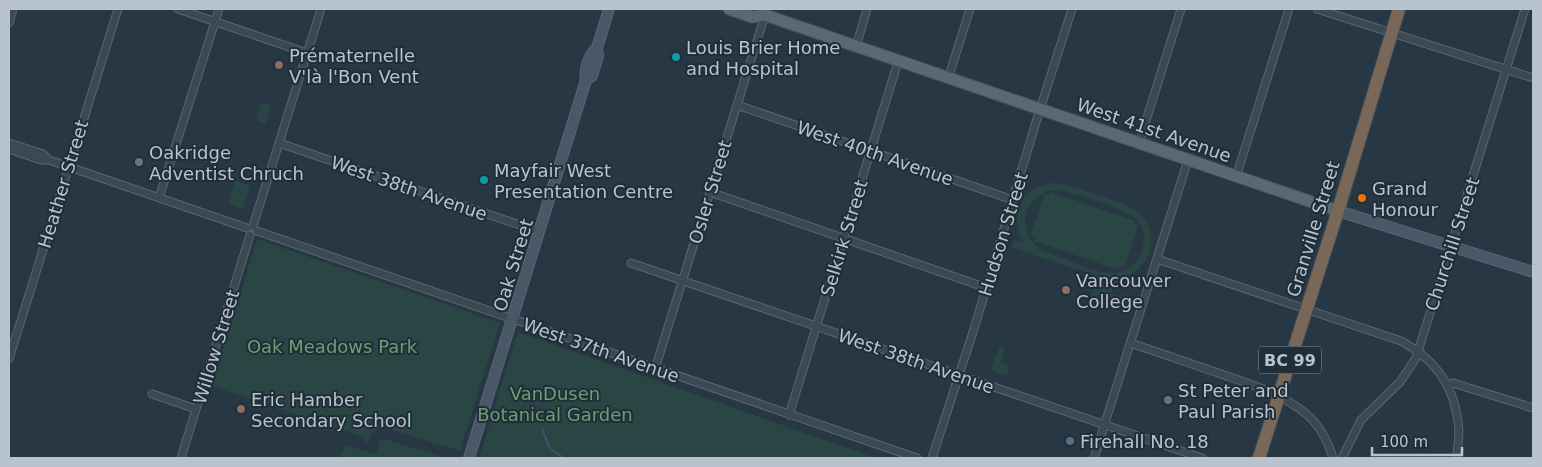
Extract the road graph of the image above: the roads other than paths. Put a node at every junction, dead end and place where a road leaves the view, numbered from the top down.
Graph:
1 (13, 9) edge
2 (118, 9) edge
3 (178, 9) edge
4 (219, 9) edge
5 (321, 9) edge
6 (609, 9) edge
7 (729, 9) edge
8 (868, 9) edge
9 (970, 9) edge
10 (1072, 9) edge
11 (1181, 9) edge
12 (1289, 9) edge
13 (1317, 9) edge
14 (1399, 9) edge
15 (1525, 9) edge
16 (762, 12) edge
17 (215, 22) junction
18 (9, 23) edge
19 (1391, 33) junction
20 (856, 47) junction
21 (307, 53) junction
22 (898, 62) junction
23 (1506, 69) junction
24 (1533, 78) edge
25 (948, 79) junction
26 (737, 105) junction
27 (1040, 110) junction
28 (9, 143) edge
29 (279, 144) junction
30 (1139, 144) junction
31 (9, 149) edge
32 (871, 151) junction
33 (50, 160) junction
34 (1188, 160) junction
35 (68, 167) junction
36 (1236, 177) junction
37 (710, 192) junction
38 (159, 198) junction
39 (1013, 200) junction
40 (1338, 211) junction
41 (252, 230) junction
42 (540, 232) junction
43 (844, 238) junction
44 (1451, 246) junction
45 (1157, 260) junction
46 (631, 263) dead end
47 (1533, 272) edge
48 (682, 280) junction
49 (987, 288) junction
50 (1306, 310) junction
51 (513, 320) junction
52 (816, 326) junction
53 (1130, 343) junction
54 (1418, 352) junction
55 (9, 358) edge
56 (655, 369) junction
57 (959, 375) junction
58 (1448, 386) junction
59 (152, 394) dead end
60 (1279, 396) junction
61 (1533, 408) edge
62 (196, 409) junction
63 (789, 414) junction
64 (1104, 425) junction
65 (181, 458) edge
66 (469, 458) edge
67 (917, 458) edge
68 (932, 458) edge
69 (1094, 458) edge
70 (1202, 458) edge
71 (1259, 458) edge
72 (1332, 458) edge
73 (1342, 458) edge
74 (1457, 458) edge

1 - 18 street
2 - 35 street, Heather Street
3 - 17 street
4 - 17 street
5 - 21 street, Willow Street
6 - 42 main road, Oak Street
7 - 16 main road, West 41st Avenue
8 - 20 street
9 - 25 street
10 - 27 street, Hudson Street
11 - 30 street
12 - 36 street
13 - 19 street
14 - 19 highway, Granville Street / BC 99
15 - 23 street, Churchill Street
16 - 20 main road, West 41st Avenue
16 - 26 street, Osler Street
17 - 21 street
17 - 38 street
19 - 23 street
19 - 40 highway, Granville Street / BC 99
20 - 22 main road, West 41st Avenue
21 - 29 street, Willow Street
22 - 25 main road, West 41st Avenue
22 - 32 street, Selkirk Street
23 - 24 street
23 - 44 street, Churchill Street
25 - 27 main road, West 41st Avenue
26 - 32 street, West 40th Avenue
26 - 37 street, Osler Street
27 - 30 main road, West 41st Avenue
27 - 39 street, Hudson Street
28 - 33 street, West 37th Avenue
29 - 41 street, Willow Street
29 - 42 street, West 38th Avenue
30 - 34 main road, West 41st Avenue
31 - 33 street, West 37th Avenue
32 - 39 street, West 40th Avenue
32 - 43 street, Selkirk Street
33 - 35 street, West 37th Avenue
34 - 36 main road, West 41st Avenue
34 - 45 street
35 - 38 street, West 37th Avenue
35 - 55 street, Heather Street
36 - 40 main road, West 41st Avenue
37 - 43 street
37 - 48 street, Osler Street
38 - 41 street, West 37th Avenue
39 - 49 street, Hudson Street
40 - 44 main road, West 41st Avenue
40 - 50 highway, Granville Street / BC 99
41 - 51 street, West 37th Avenue
41 - 62 street, Willow Street
42 - 51 main road, Oak Street
43 - 49 street
43 - 52 street, Selkirk Street
44 - 47 main road, West 41st Avenue
44 - 54 street, Churchill Street
45 - 50 street
45 - 53 street
46 - 48 street, West 38th Avenue
48 - 52 street, West 38th Avenue
48 - 56 street, Osler Street
49 - 57 street, Hudson Street
50 - 54 street
50 - 60 highway, Granville Street / BC 99
51 - 56 street, West 37th Avenue
51 - 66 main road, Oak Street
52 - 57 street, West 38th Avenue
52 - 63 street, Selkirk Street
53 - 60 street
53 - 64 street
54 - 58 street
54 - 73 street, Churchill Street
56 - 63 street, West 37th Avenue
57 - 64 street, West 38th Avenue
57 - 68 street, Hudson Street
58 - 61 street
58 - 74 street
59 - 62 street
60 - 71 highway, Granville Street / BC 99
60 - 72 street
62 - 65 street, Willow Street
63 - 67 street, West 37th Avenue
64 - 69 street
64 - 70 street, West 38th Avenue

